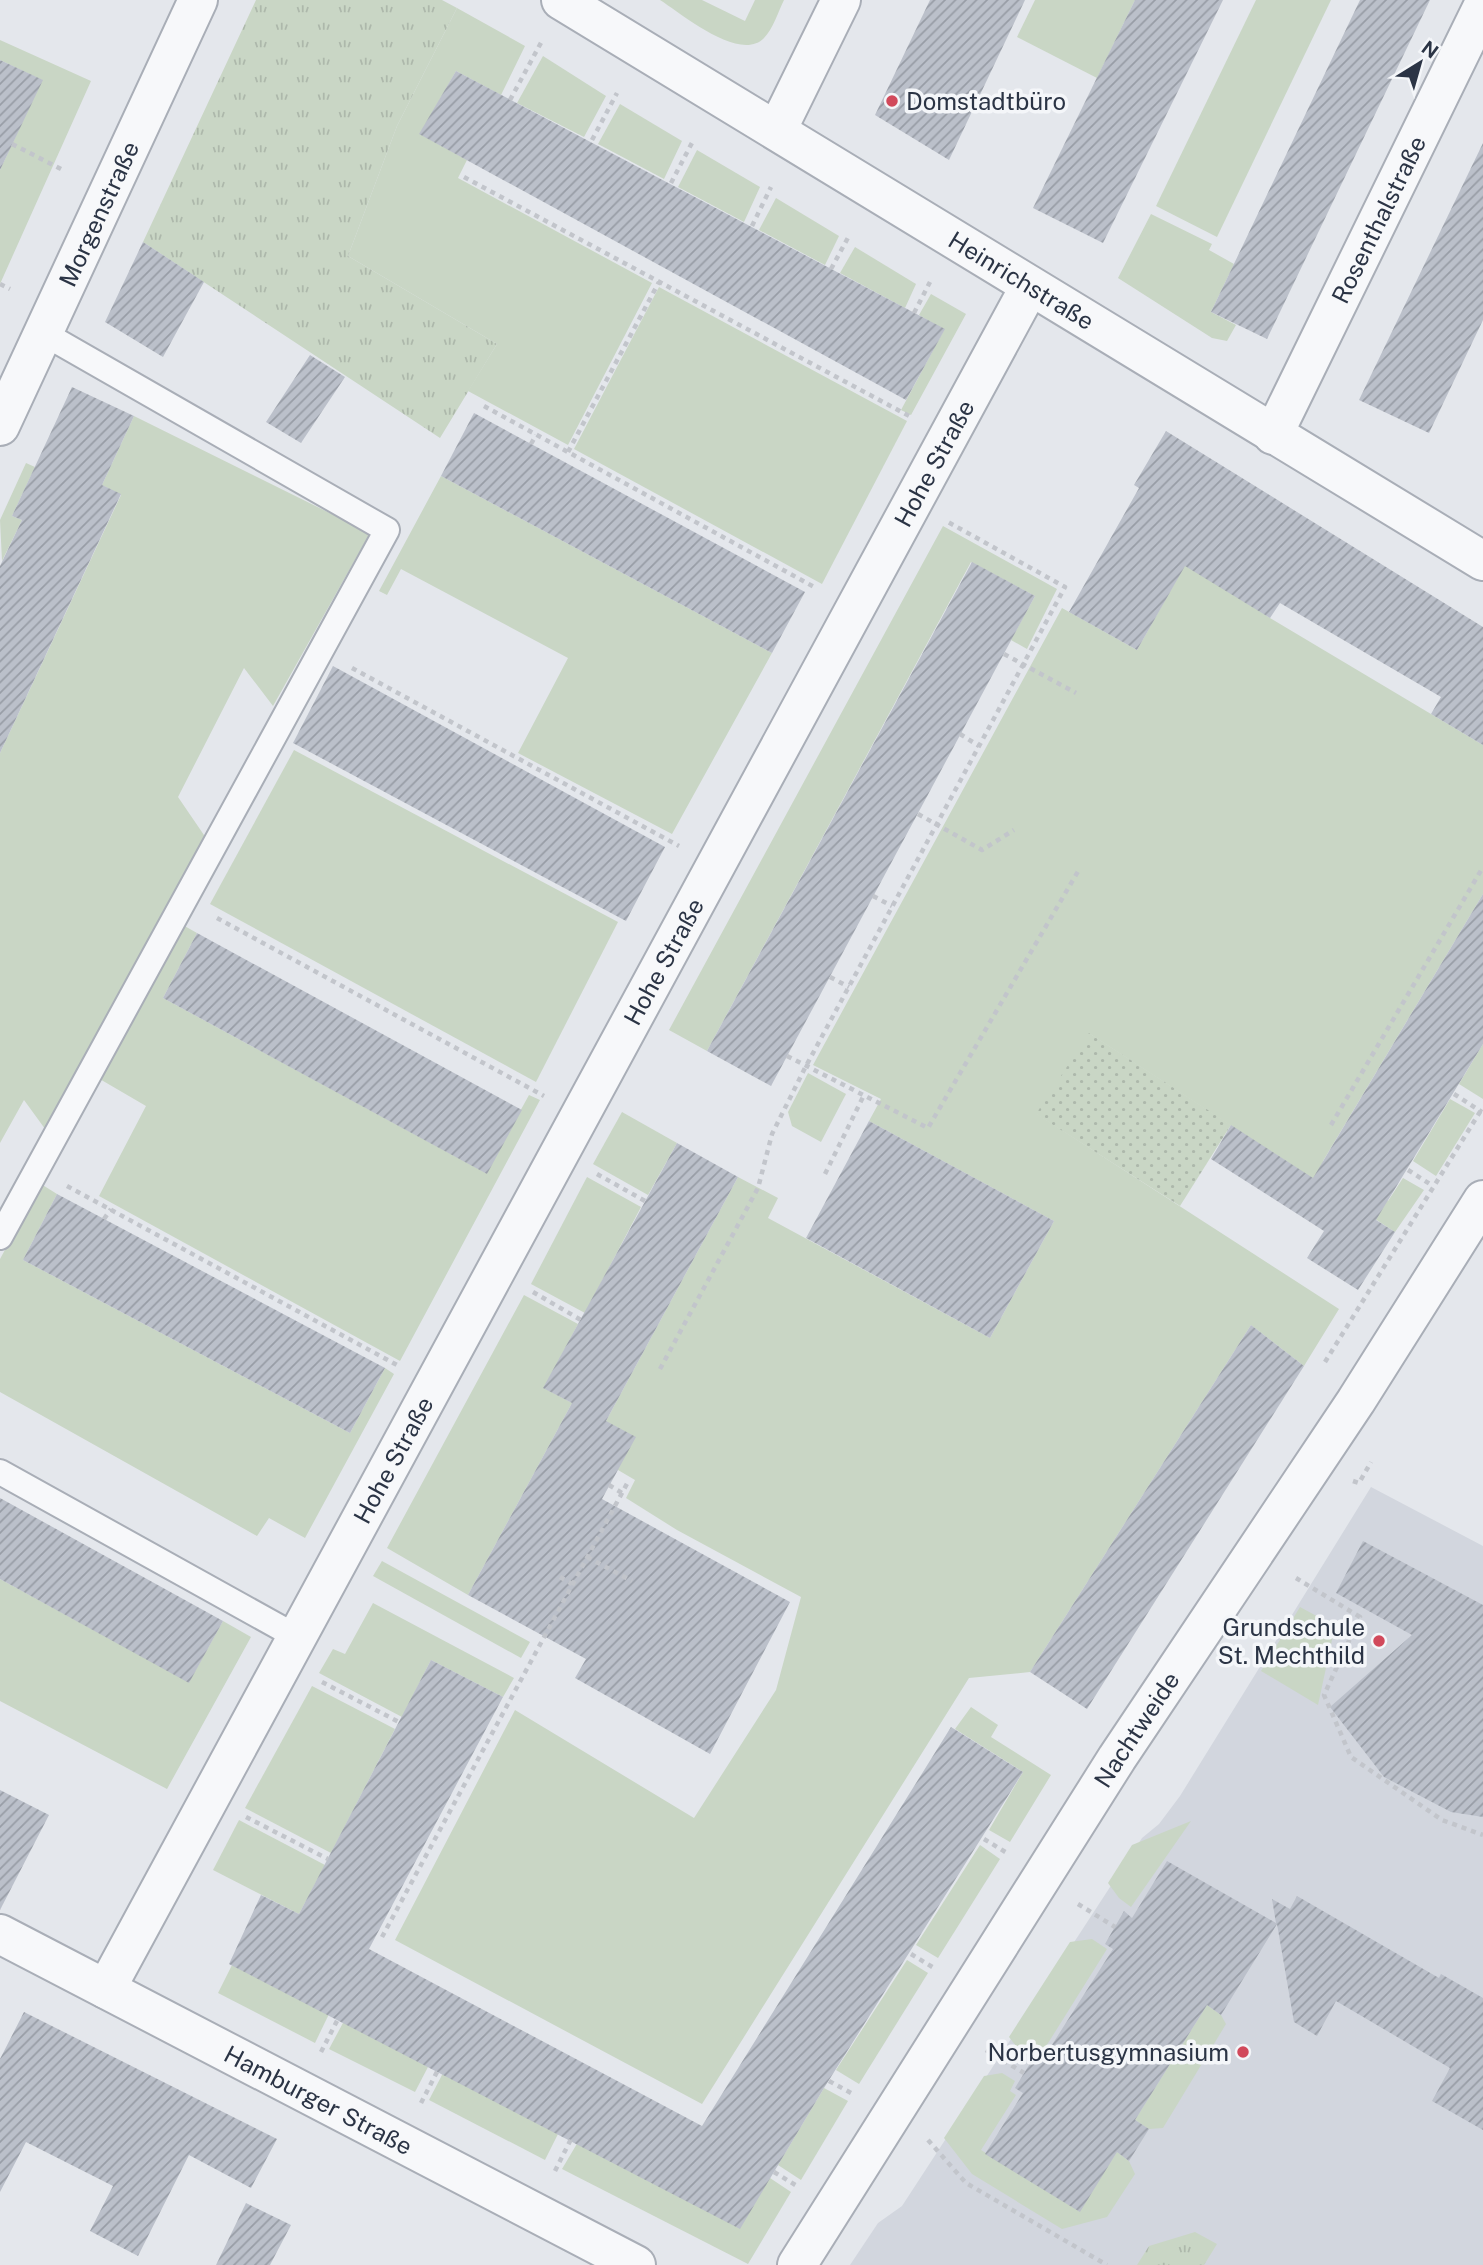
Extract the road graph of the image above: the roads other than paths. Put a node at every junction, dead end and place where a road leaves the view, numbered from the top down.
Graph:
1 (198, 0) edge
2 (841, 0) edge
3 (562, 1) edge
4 (1483, 6) edge
5 (777, 130) junction
6 (1030, 286) junction
7 (43, 333) junction
8 (0, 426) edge
9 (1273, 435) junction
10 (1483, 561) edge
11 (1483, 1200) edge
12 (0, 1237) edge
13 (0, 1472) edge
14 (297, 1637) junction
15 (0, 1934) edge
16 (106, 1989) junction
17 (636, 2265) edge
18 (797, 2265) edge

1 - 7 street, Morgenstraße
2 - 5 street
3 - 5 street, Heinrichstraße
4 - 9 street, Rosenthalstraße
5 - 6 street, Heinrichstraße
6 - 9 street, Heinrichstraße
6 - 14 street, Hohe Straße
7 - 8 street, Morgenstraße
7 - 12 lane
9 - 10 street, Heinrichstraße
11 - 18 street, Nachtweide
13 - 14 lane
14 - 16 street, Hohe Straße
15 - 16 street, Hamburger Straße
16 - 17 street, Hamburger Straße

